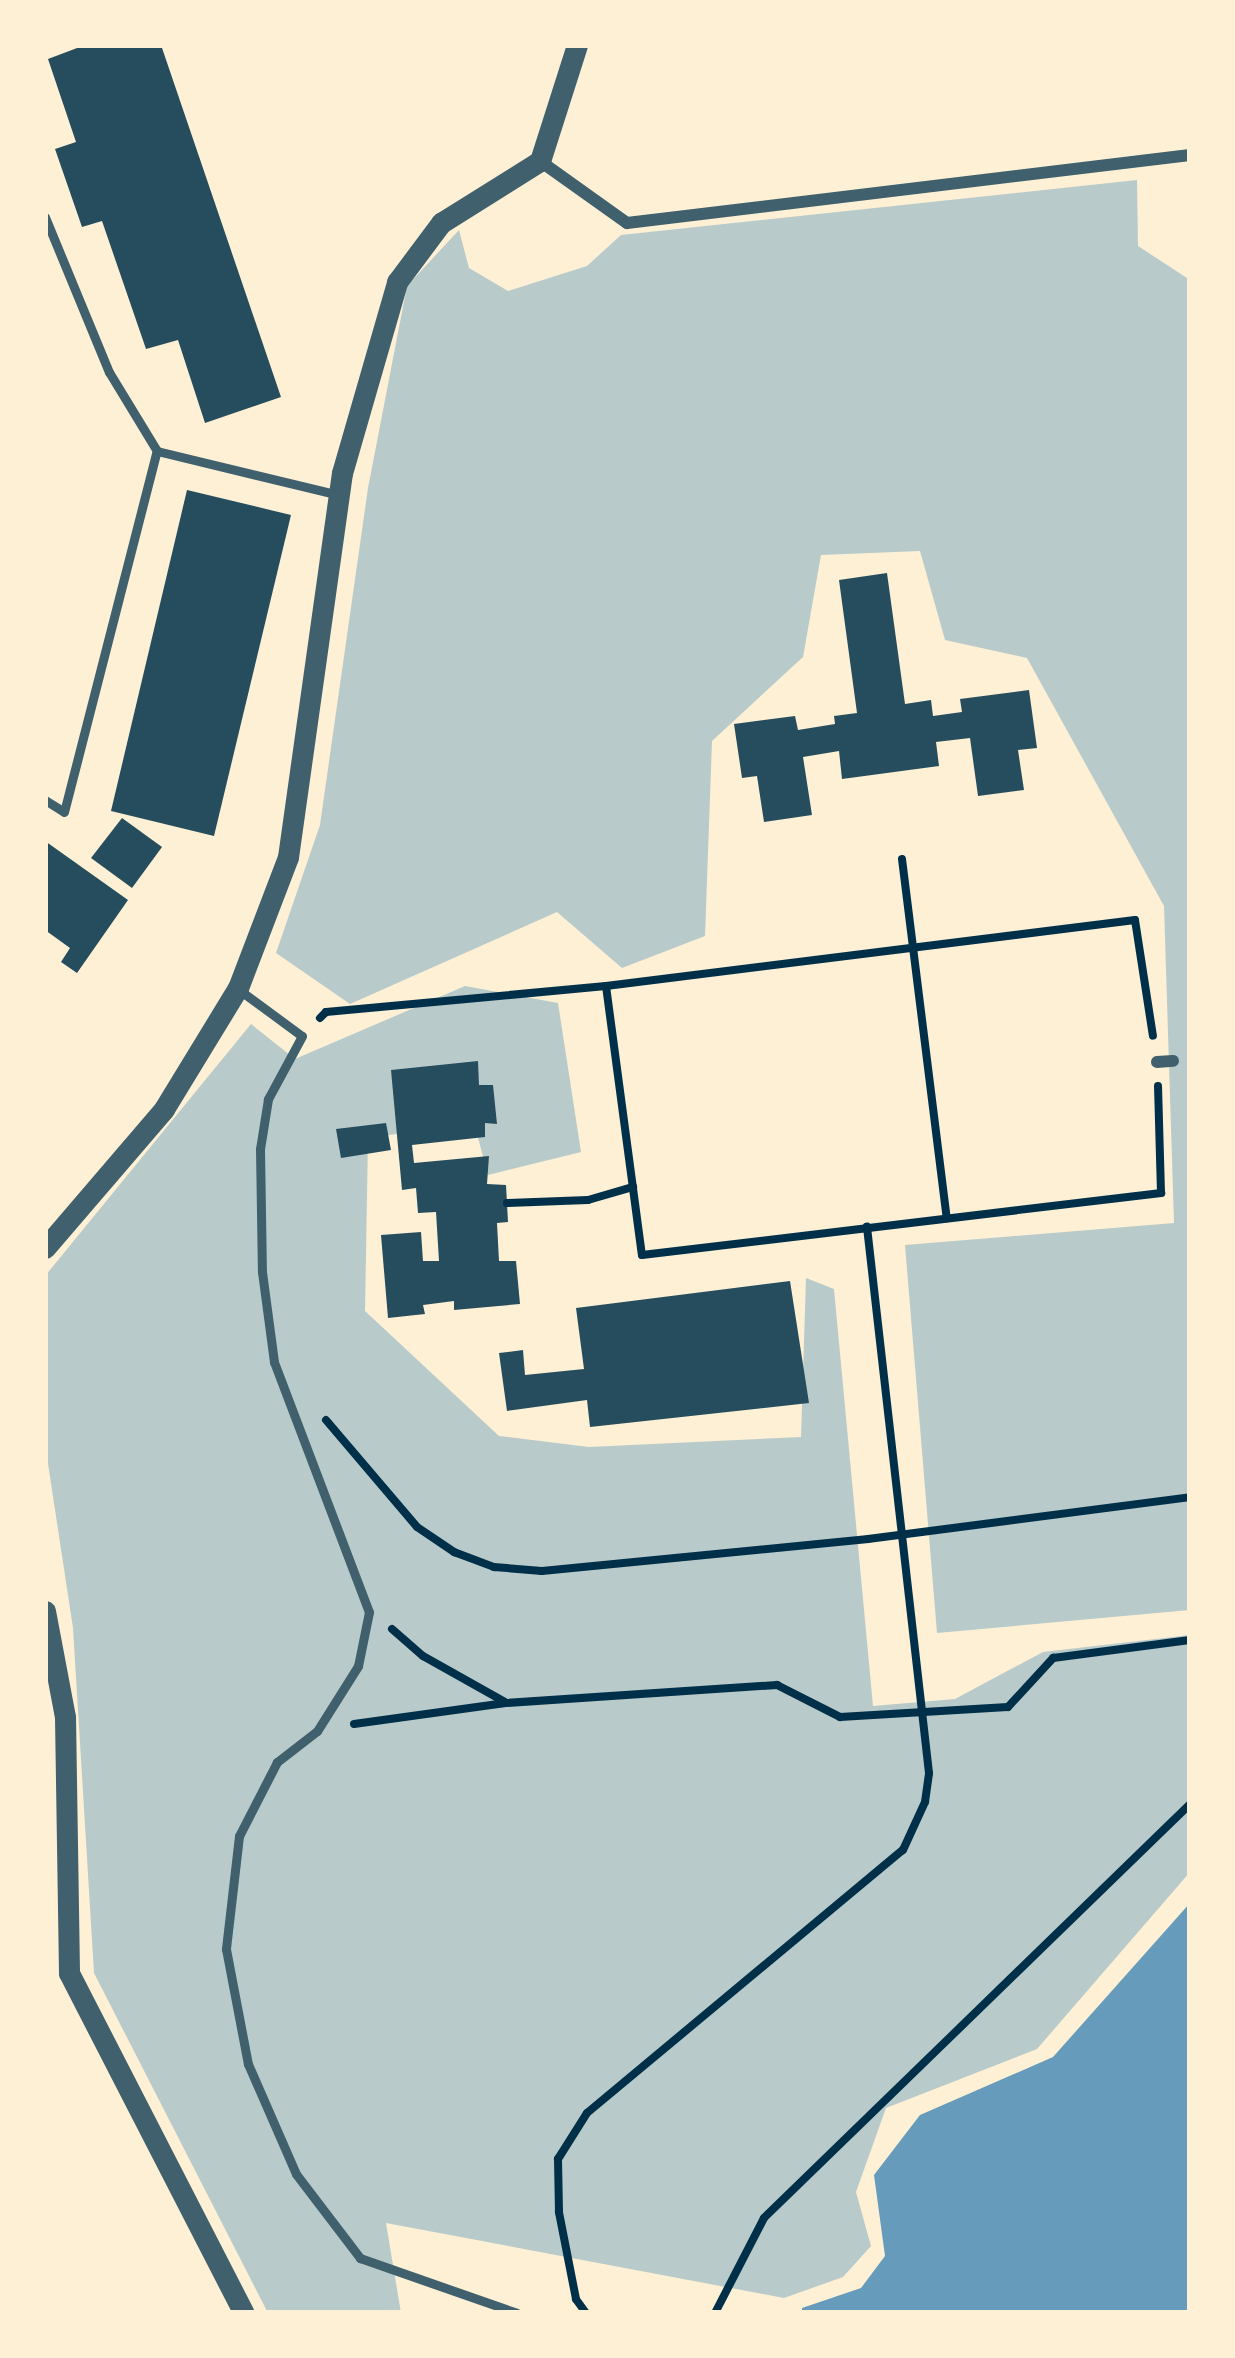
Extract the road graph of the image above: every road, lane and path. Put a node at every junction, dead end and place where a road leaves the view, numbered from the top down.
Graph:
1 (577, 45) edge
2 (1190, 155) edge
3 (540, 161) junction
4 (45, 217) edge
5 (157, 451) junction
6 (339, 495) junction
7 (45, 800) edge
8 (902, 860) dead end
9 (914, 949) junction
10 (605, 986) junction
11 (238, 988) junction
12 (302, 1036) junction
13 (1173, 1060) dead end
14 (1157, 1062) junction
15 (633, 1186) junction
16 (507, 1203) dead end
17 (947, 1218) junction
18 (867, 1227) junction
19 (45, 1248) edge
20 (283, 1389) junction
21 (1190, 1497) edge
22 (901, 1534) junction
23 (45, 1611) edge
24 (369, 1612) junction
25 (1190, 1640) edge
26 (506, 1702) junction
27 (922, 1711) junction
28 (317, 1731) junction
29 (1190, 1804) edge
30 (244, 2313) edge
31 (517, 2313) edge
32 (586, 2313) edge
33 (715, 2313) edge

1 - 3 street
2 - 3 street
3 - 6 street
4 - 5 lane
5 - 6 lane
5 - 7 lane
6 - 11 street
8 - 9 path
9 - 10 path
9 - 14 path
9 - 17 path
10 - 12 path
10 - 15 path
11 - 12 lane
11 - 19 street
12 - 20 lane
13 - 14 street
14 - 17 path
15 - 16 path
15 - 18 path
17 - 18 path
18 - 22 path
20 - 22 path
20 - 24 lane
21 - 22 path
22 - 27 path
23 - 30 street
24 - 26 path
24 - 28 lane
25 - 27 path
26 - 27 path
26 - 28 path
27 - 32 path
28 - 31 lane
29 - 33 path

